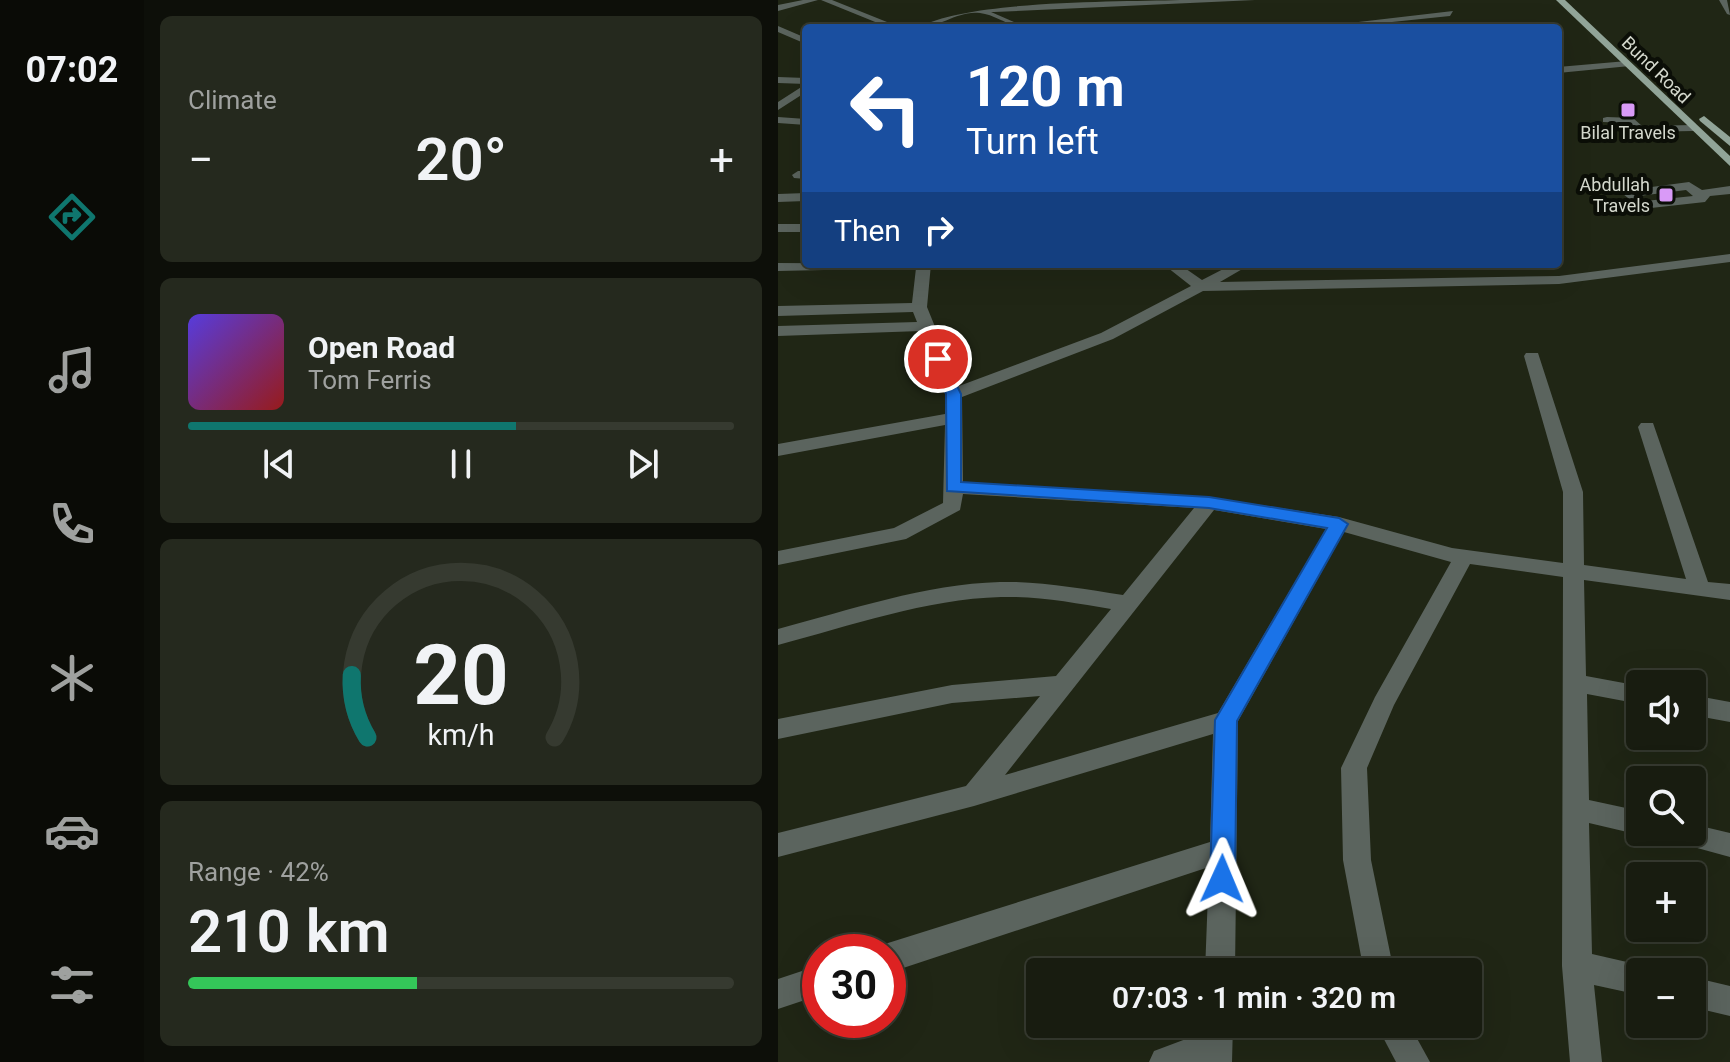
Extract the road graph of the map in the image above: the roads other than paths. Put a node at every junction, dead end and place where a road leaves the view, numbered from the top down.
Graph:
1 (814, 0) edge
2 (825, 0) edge
3 (1251, 0) edge
4 (1560, 0) edge
5 (1575, 0) edge
6 (1723, 0) edge
7 (778, 8) edge
8 (981, 10) junction
9 (1730, 12) edge
10 (1450, 13) dead end
11 (888, 24) edge
12 (932, 24) edge
13 (1014, 24) edge
14 (1353, 24) edge
15 (778, 29) edge
16 (802, 39) edge
17 (1627, 64) junction
18 (1562, 70) edge
19 (778, 80) edge
20 (802, 83) edge
21 (802, 87) edge
22 (778, 107) edge
23 (778, 120) edge
24 (1607, 120) dead end
25 (802, 122) edge
26 (1693, 128) junction
27 (1730, 143) edge
28 (1730, 162) edge
29 (1730, 190) edge
30 (1699, 194) junction
31 (802, 197) edge
32 (778, 198) edge
33 (778, 228) edge
34 (802, 228) edge
35 (1730, 258) edge
36 (802, 266) edge
37 (778, 267) edge
38 (921, 268) edge
39 (1176, 268) edge
40 (1237, 268) edge
41 (1507, 268) edge
42 (1518, 281) junction
43 (1202, 287) junction
44 (919, 307) junction
45 (778, 311) edge
46 (926, 326) junction
47 (778, 331) edge
48 (1532, 356) dead end
49 (954, 394) junction
50 (954, 418) junction
51 (1647, 427) dead end
52 (778, 450) edge
53 (953, 487) junction
54 (1209, 503) junction
55 (1339, 524) junction
56 (1464, 556) junction
57 (778, 558) edge
58 (1572, 572) junction
59 (1700, 588) junction
60 (1730, 592) edge
61 (1128, 604) junction
62 (778, 637) edge
63 (1574, 683) junction
64 (1063, 685) junction
65 (1626, 692) edge
66 (1706, 708) edge
67 (1730, 712) edge
68 (1226, 720) junction
69 (778, 729) edge
70 (974, 795) junction
71 (1575, 808) junction
72 (1626, 820) edge
73 (1706, 839) edge
74 (778, 845) edge
75 (1730, 845) edge
76 (1223, 850) junction
77 (906, 952) edge
78 (1220, 958) edge
79 (1376, 958) edge
80 (1577, 966) junction
81 (1626, 977) edge
82 (802, 986) edge
83 (778, 994) edge
84 (1706, 995) edge
85 (1730, 1001) edge
86 (1399, 1038) edge
87 (1217, 1043) edge
88 (1165, 1062) edge
89 (1414, 1062) edge
90 (1586, 1062) edge

1 - 7 street
2 - 11 street
3 - 8 street
4 - 17 main road, Bund Road
5 - 27 main road, Bund Road
6 - 9 street
8 - 12 street
8 - 13 street
10 - 14 street
15 - 16 street
17 - 18 street
17 - 26 main road, Bund Road
19 - 20 street
21 - 22 street
23 - 25 street
24 - 26 street
26 - 28 main road, Bund Road
29 - 30 street
30 - 30 street
31 - 32 street
33 - 34 street
35 - 42 street
36 - 37 street
38 - 44 street
39 - 43 street
40 - 43 street
41 - 42 street
42 - 43 street
43 - 49 street
44 - 45 street
44 - 46 street
46 - 47 street
46 - 49 street
48 - 58 street
49 - 50 street
50 - 52 street
50 - 53 street
51 - 59 street
53 - 54 street
53 - 57 street
54 - 55 street
54 - 61 street
55 - 56 street
55 - 68 street
56 - 58 street
56 - 79 street
58 - 59 street
58 - 63 street
59 - 60 street
61 - 62 street
61 - 64 street
63 - 65 street
63 - 71 street
64 - 69 street
64 - 70 street
66 - 67 street
68 - 70 street
68 - 76 street
70 - 74 street
71 - 72 street
71 - 80 street
73 - 75 street
76 - 77 street
76 - 78 street
80 - 81 street
80 - 90 street
82 - 83 street
84 - 85 street
86 - 89 street
87 - 88 street

